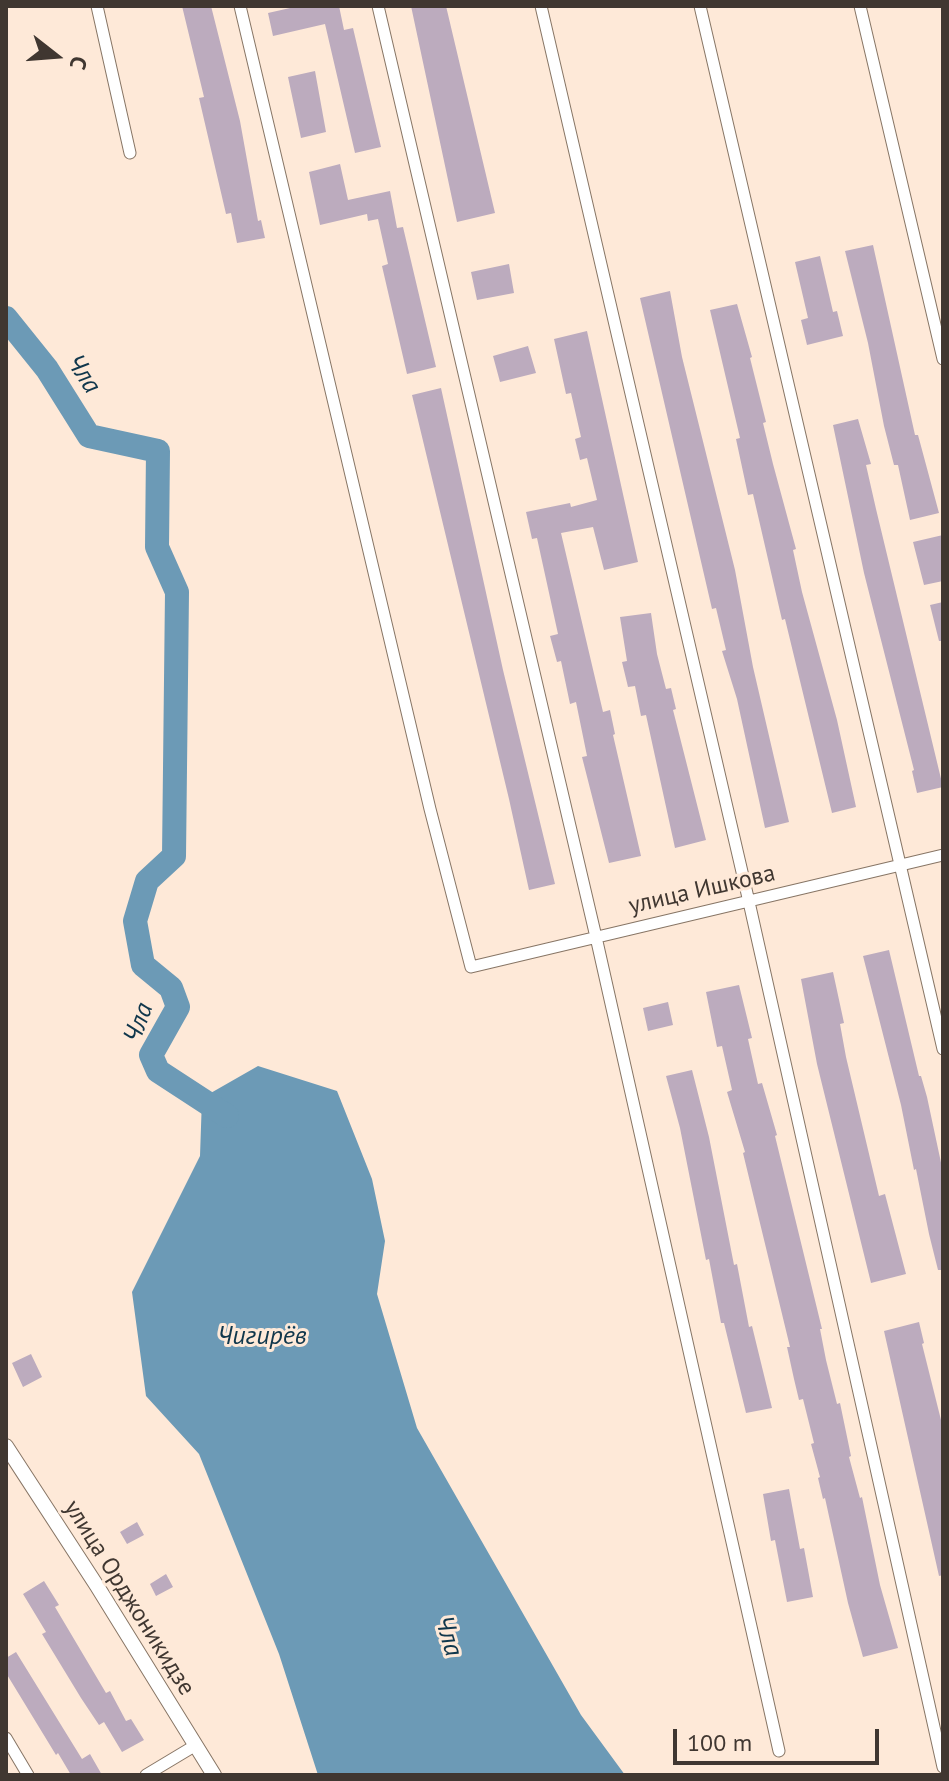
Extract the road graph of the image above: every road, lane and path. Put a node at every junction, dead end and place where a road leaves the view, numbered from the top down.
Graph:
1 (97, 6) edge
2 (240, 6) edge
3 (378, 6) edge
4 (541, 6) edge
5 (700, 6) edge
6 (860, 6) edge
7 (130, 153) dead end
8 (943, 359) edge
9 (943, 855) edge
10 (900, 864) junction
11 (749, 902) junction
12 (596, 937) junction
13 (943, 1049) edge
14 (6, 1446) edge
15 (6, 1738) edge
16 (196, 1745) junction
17 (779, 1751) dead end
18 (943, 1767) edge
19 (28, 1775) edge
20 (146, 1775) edge
21 (214, 1775) edge

1 - 7 street
2 - 12 street, улица Ишкова
3 - 12 street
4 - 11 street
5 - 10 street
6 - 8 street
9 - 10 street, улица Ишкова
10 - 11 street, улица Ишкова
10 - 13 street
11 - 12 street, улица Ишкова
11 - 18 street
12 - 17 street
14 - 16 street, улица Орджоникидзе
15 - 19 street
16 - 20 street
16 - 21 street, улица Орджоникидзе

